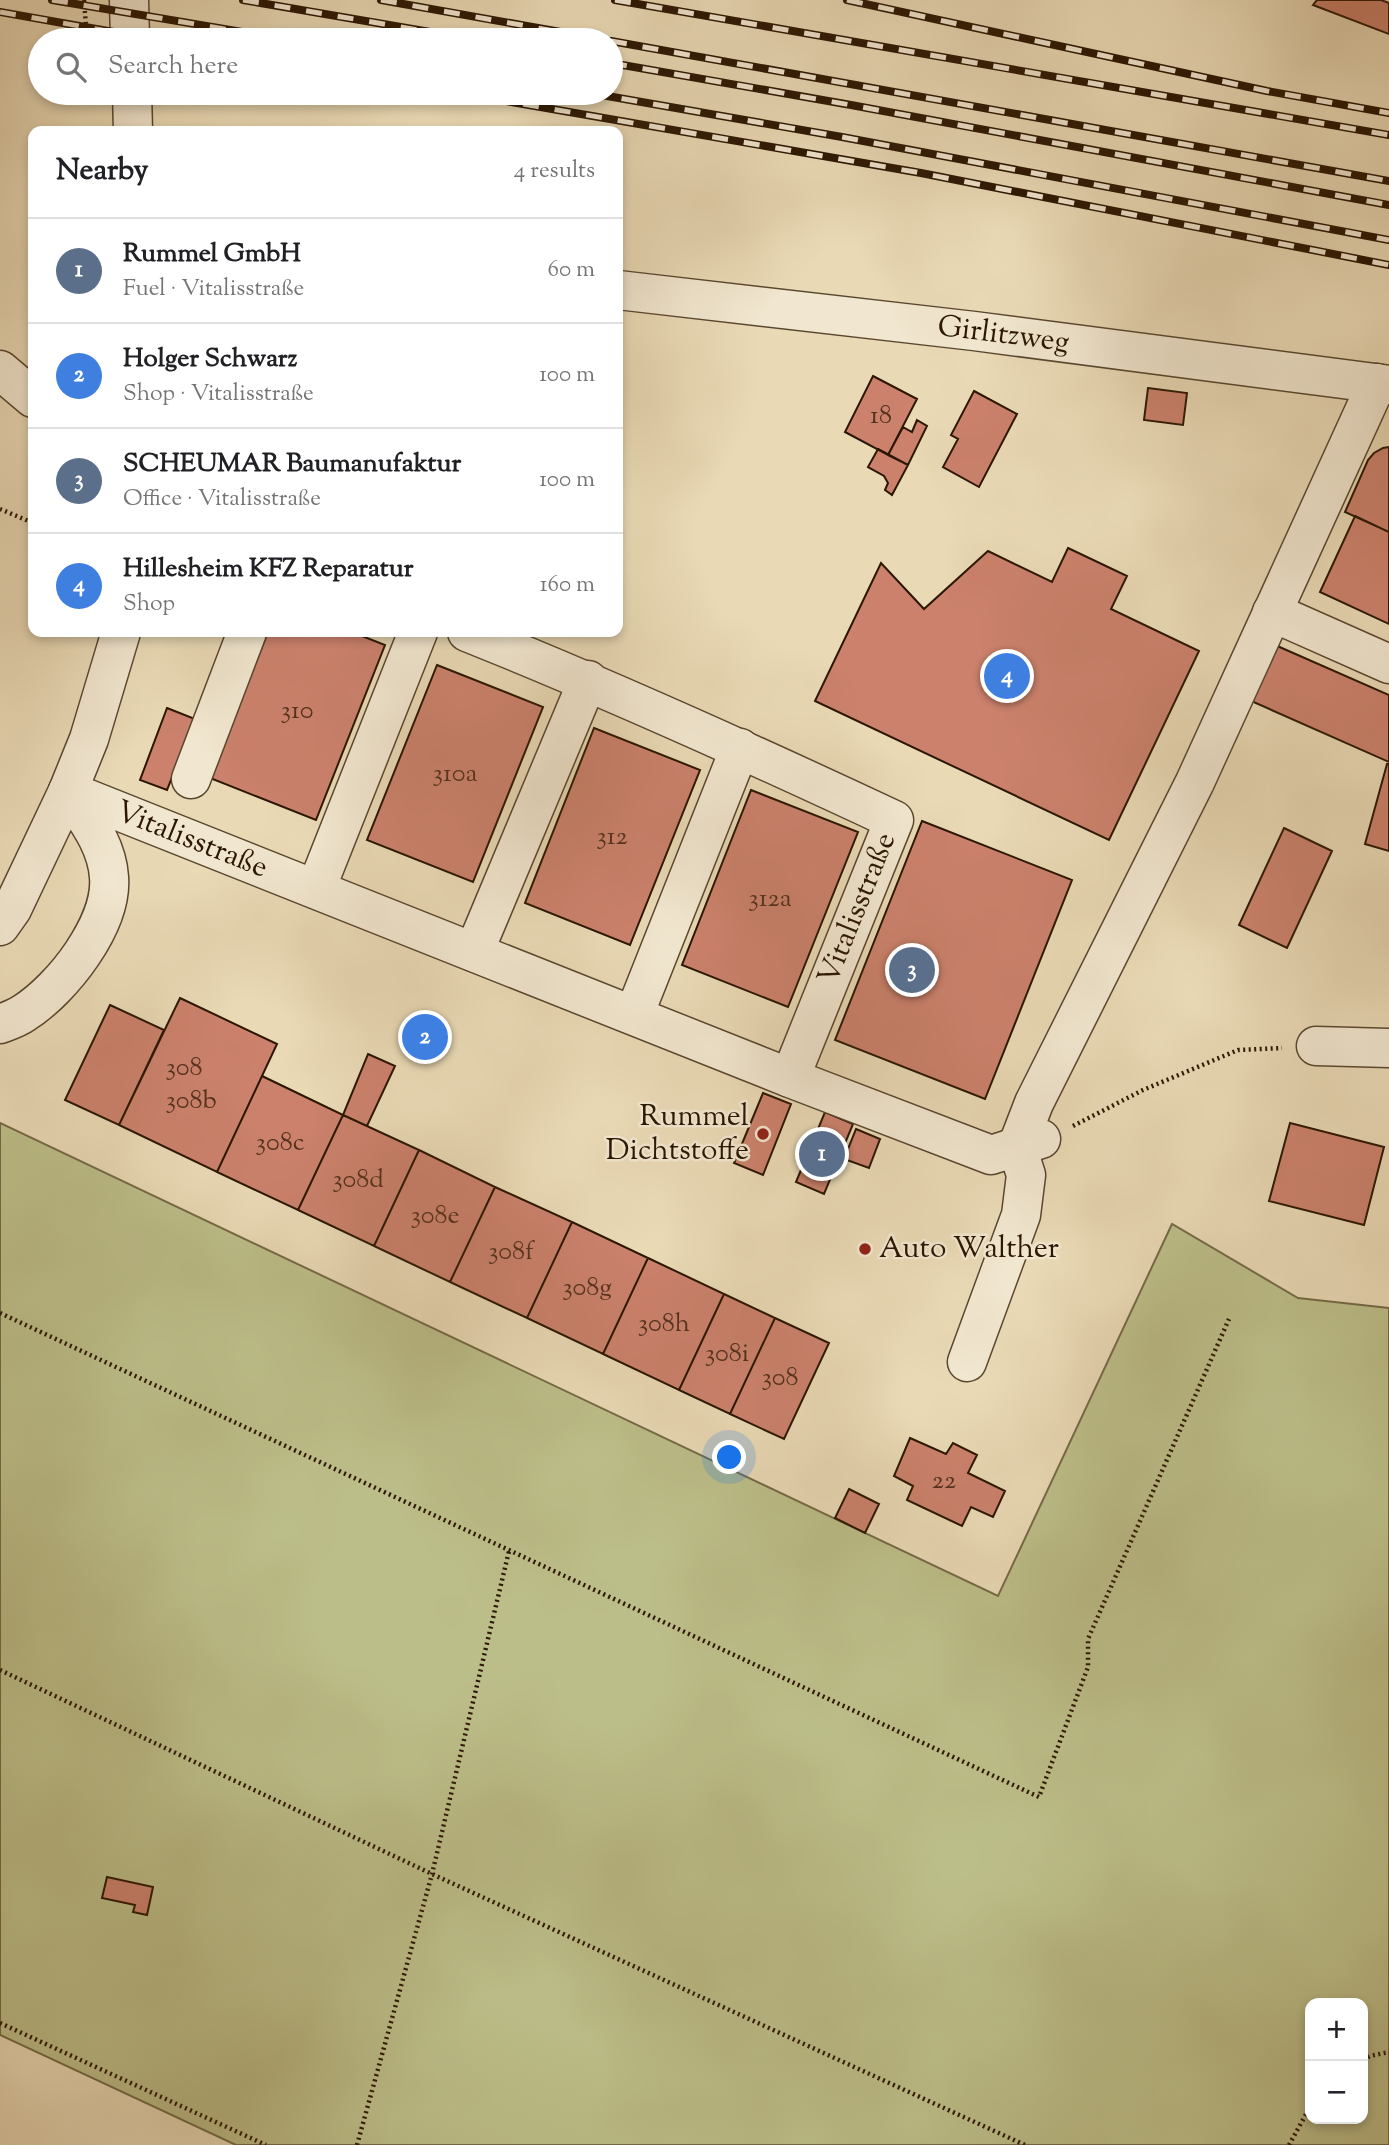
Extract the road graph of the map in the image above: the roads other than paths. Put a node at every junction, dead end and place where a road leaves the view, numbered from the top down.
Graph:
1 (129, 0) edge
2 (130, 28) edge
3 (132, 105) edge
4 (133, 126) edge
5 (623, 291) edge
6 (0, 370) edge
7 (1383, 384) edge
8 (28, 394) edge
9 (1272, 612) junction
10 (120, 637) edge
11 (245, 637) edge
12 (416, 637) edge
13 (480, 637) edge
14 (1389, 664) edge
15 (588, 680) junction
16 (740, 748) junction
17 (191, 779) dead end
18 (68, 791) junction
19 (316, 889) junction
20 (0, 926) edge
21 (474, 952) junction
22 (634, 1015) junction
23 (0, 1024) edge
24 (1316, 1046) dead end
25 (1389, 1048) edge
26 (790, 1078) junction
27 (1030, 1143) junction
28 (967, 1362) dead end

1 - 2 street
3 - 4 street
5 - 7 street, Girlitzweg
6 - 8 street
7 - 9 street
9 - 14 street
9 - 27 street
10 - 18 street
11 - 17 street, Vitalisstraße
12 - 19 street
13 - 15 street, Vitalisstraße
15 - 16 street, Vitalisstraße
15 - 21 street
16 - 22 street
16 - 26 street, Vitalisstraße
18 - 19 street, Vitalisstraße
18 - 20 street
18 - 23 street
19 - 21 street, Vitalisstraße
21 - 22 street, Vitalisstraße
22 - 26 street, Vitalisstraße
24 - 25 street
26 - 27 street, Vitalisstraße
27 - 28 street

